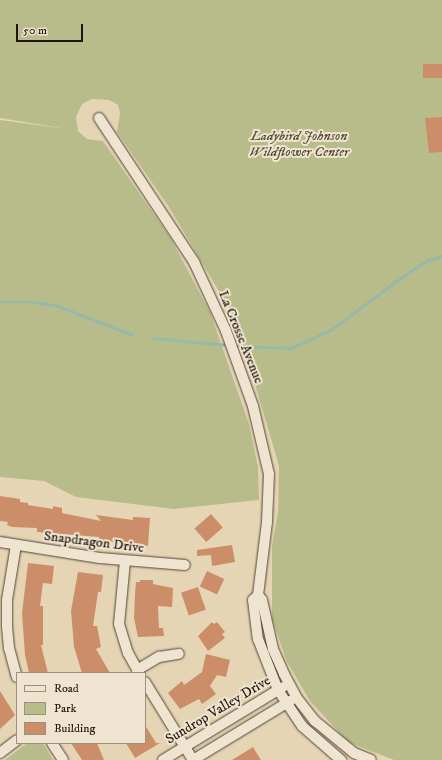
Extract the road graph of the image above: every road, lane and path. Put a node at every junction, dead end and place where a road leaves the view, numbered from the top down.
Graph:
1 (99, 118) dead end
2 (0, 542) edge
3 (16, 545) junction
4 (125, 561) junction
5 (185, 565) dead end
6 (258, 595) junction
7 (4, 649) edge
8 (179, 654) dead end
9 (138, 671) edge
10 (16, 675) edge
11 (146, 684) edge
12 (288, 684) junction
13 (278, 690) junction
14 (296, 697) junction
15 (285, 703) junction
16 (16, 741) edge
17 (53, 744) edge
18 (185, 746) junction
19 (0, 753) edge
20 (63, 760) edge
21 (163, 760) edge
22 (193, 760) edge
23 (341, 760) edge
24 (371, 760) edge

1 - 6 street, La Crosse Avenue
2 - 3 street, Snapdragon Drive
3 - 4 street, Snapdragon Drive
3 - 7 street
4 - 5 street, Snapdragon Drive
4 - 9 street
6 - 12 street, La Crosse Avenue
6 - 13 street, La Crosse Avenue
7 - 10 street
8 - 9 street
11 - 18 street
12 - 13 street, Sundrop Valley Drive
12 - 14 street, La Crosse Avenue
13 - 15 street, La Crosse Avenue
13 - 18 street, Sundrop Valley Drive
14 - 15 street, Sundrop Valley Drive
14 - 24 street, La Crosse Avenue
15 - 22 street, Sundrop Valley Drive
15 - 23 street, La Crosse Avenue
16 - 19 street
17 - 20 street
18 - 21 street, Sundrop Valley Drive
18 - 22 street

